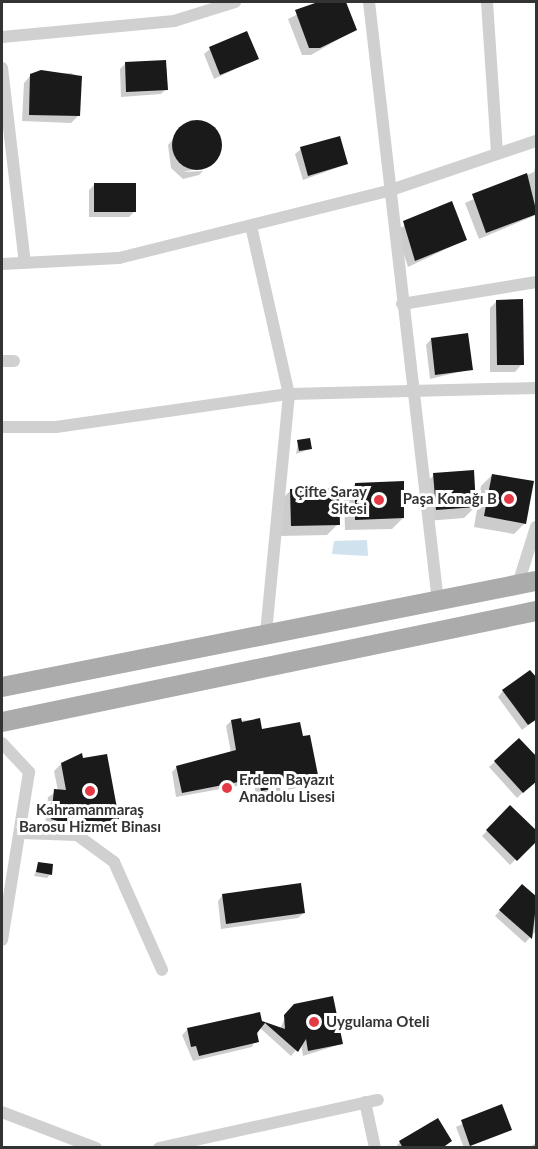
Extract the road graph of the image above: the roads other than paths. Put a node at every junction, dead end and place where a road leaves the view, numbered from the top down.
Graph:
1 (236, 2) edge
2 (369, 2) edge
3 (487, 2) edge
4 (2, 37) edge
5 (2, 68) edge
6 (537, 141) edge
7 (497, 154) junction
8 (387, 191) junction
9 (251, 226) junction
10 (25, 263) junction
11 (2, 264) edge
12 (537, 282) edge
13 (402, 304) junction
14 (2, 361) edge
15 (15, 361) dead end
16 (537, 388) edge
17 (289, 394) junction
18 (414, 395) junction
19 (2, 427) edge
20 (537, 526) edge
21 (527, 582) edge
22 (438, 602) junction
23 (537, 611) edge
24 (266, 633) junction
25 (2, 687) edge
26 (2, 722) edge
27 (2, 743) edge
28 (21, 833) junction
29 (2, 939) edge
30 (162, 970) dead end
31 (2, 1112) edge
32 (96, 1148) edge
33 (159, 1148) edge
34 (375, 1148) edge

1 - 4 street
2 - 8 street
3 - 7 street
5 - 10 street
6 - 7 street
7 - 8 street
8 - 9 street
8 - 13 street
9 - 10 street
9 - 17 street
10 - 11 street
12 - 13 street
13 - 18 street
14 - 15 street
16 - 18 street
17 - 18 street
17 - 19 street
17 - 24 street
18 - 22 street
20 - 21 street
21 - 22 main road
22 - 24 main road
23 - 26 main road
24 - 25 main road
27 - 28 street
28 - 29 street
28 - 30 street
31 - 32 street
33 - 34 street

